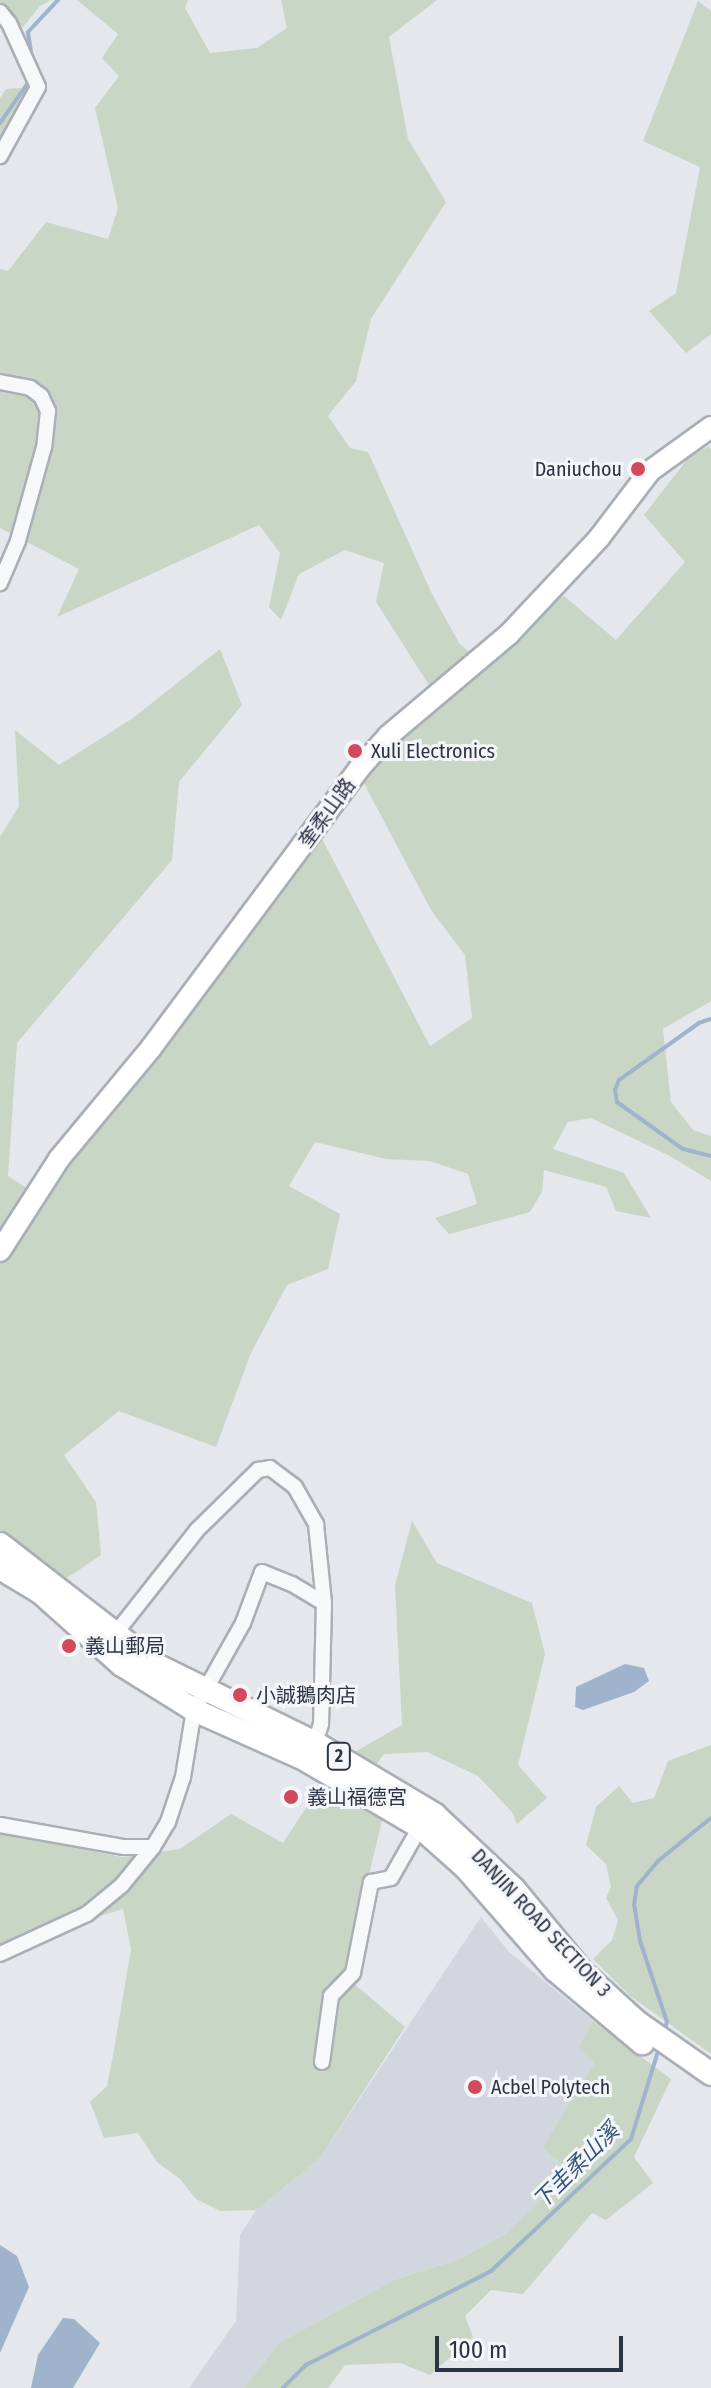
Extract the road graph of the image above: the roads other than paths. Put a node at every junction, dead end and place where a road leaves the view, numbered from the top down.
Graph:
1 (0, 12) edge
2 (0, 156) edge
3 (0, 382) edge
4 (711, 427) edge
5 (0, 583) edge
6 (0, 1251) edge
7 (0, 1544) edge
8 (0, 1568) edge
9 (324, 1603) junction
10 (115, 1634) junction
11 (198, 1700) junction
12 (315, 1743) junction
13 (0, 1825) edge
14 (420, 1827) junction
15 (153, 1847) junction
16 (0, 1954) edge
17 (633, 2028) junction
18 (674, 2058) junction
19 (322, 2062) dead end
20 (711, 2074) edge
21 (711, 2092) edge

1 - 2 street
3 - 5 street
4 - 6 street, 奎柔山路
7 - 10 main road, DANJIN ROAD SECTION 3 / 2
8 - 11 main road, DANJIN ROAD SECTION 3 / 2
9 - 10 street
9 - 11 street
9 - 12 street
10 - 11 main road, DANJIN ROAD SECTION 3 / 2
11 - 12 main road, DANJIN ROAD SECTION 3 / 2
11 - 14 main road, DANJIN ROAD SECTION 3 / 2
11 - 15 street
12 - 17 main road, DANJIN ROAD SECTION 3 / 2
13 - 15 street
14 - 17 main road, DANJIN ROAD SECTION 3 / 2
14 - 19 street
15 - 16 street
17 - 18 main road, 2
18 - 20 main road, 2
18 - 21 main road, 2

